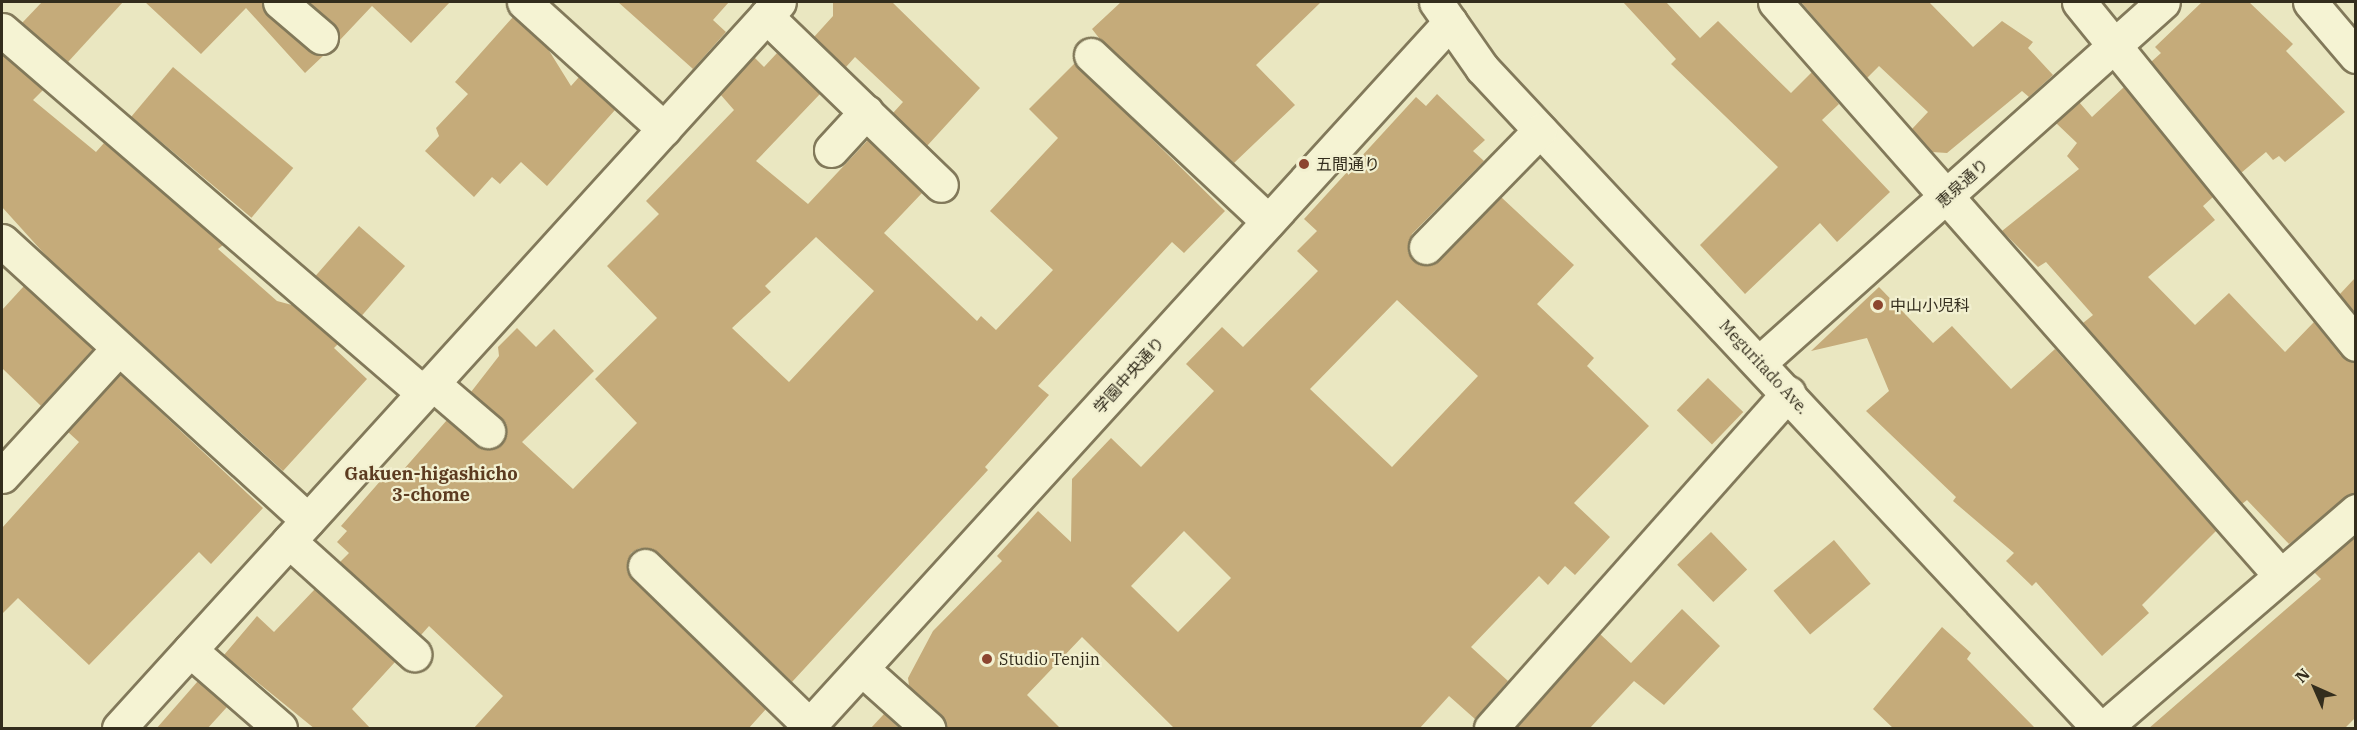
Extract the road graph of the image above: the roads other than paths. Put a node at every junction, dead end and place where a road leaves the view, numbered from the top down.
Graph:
1 (280, 2) edge
2 (524, 2) edge
3 (1774, 2) edge
4 (2079, 2) edge
5 (2163, 2) edge
6 (2310, 2) edge
7 (772, 9) edge
8 (1443, 12) edge
9 (2, 30) edge
10 (321, 37) dead end
11 (2115, 47) junction
12 (1091, 55) dead end
13 (2355, 56) edge
14 (866, 112) junction
15 (664, 129) junction
16 (1540, 130) junction
17 (831, 150) dead end
18 (941, 185) dead end
19 (1946, 197) junction
20 (1268, 221) junction
21 (2, 241) edge
22 (1426, 247) dead end
23 (2355, 344) edge
24 (119, 348) junction
25 (1760, 362) junction
26 (428, 388) junction
27 (1788, 393) junction
28 (488, 431) dead end
29 (2, 476) edge
30 (2355, 511) edge
31 (299, 531) junction
32 (645, 566) dead end
33 (2280, 575) junction
34 (190, 650) junction
35 (414, 654) dead end
36 (862, 669) junction
37 (808, 727) edge
38 (119, 729) edge
39 (280, 729) edge
40 (928, 729) edge
41 (1491, 729) edge
42 (2102, 729) edge

1 - 10 street
2 - 15 street
3 - 19 street
4 - 11 street
5 - 11 street, 恵泉通り
6 - 13 street
7 - 14 street
7 - 15 street
8 - 16 street, Meguritado Ave.
8 - 20 street, 学園中央通り
9 - 26 street
11 - 19 street, 恵泉通り
11 - 23 street
12 - 20 street
14 - 17 street
14 - 18 street
15 - 26 street
16 - 22 street
16 - 25 street, Meguritado Ave.
19 - 25 street, 恵泉通り
19 - 33 street
20 - 36 street, 学園中央通り
21 - 24 street
24 - 29 street
24 - 31 street
25 - 27 street, Meguritado Ave.
26 - 28 street
26 - 31 street
27 - 41 street
27 - 42 street, Meguritado Ave.
30 - 33 street
31 - 34 street
31 - 35 street
32 - 37 street
33 - 42 street
34 - 38 street
34 - 39 street
36 - 37 street, 学園中央通り
36 - 40 street

